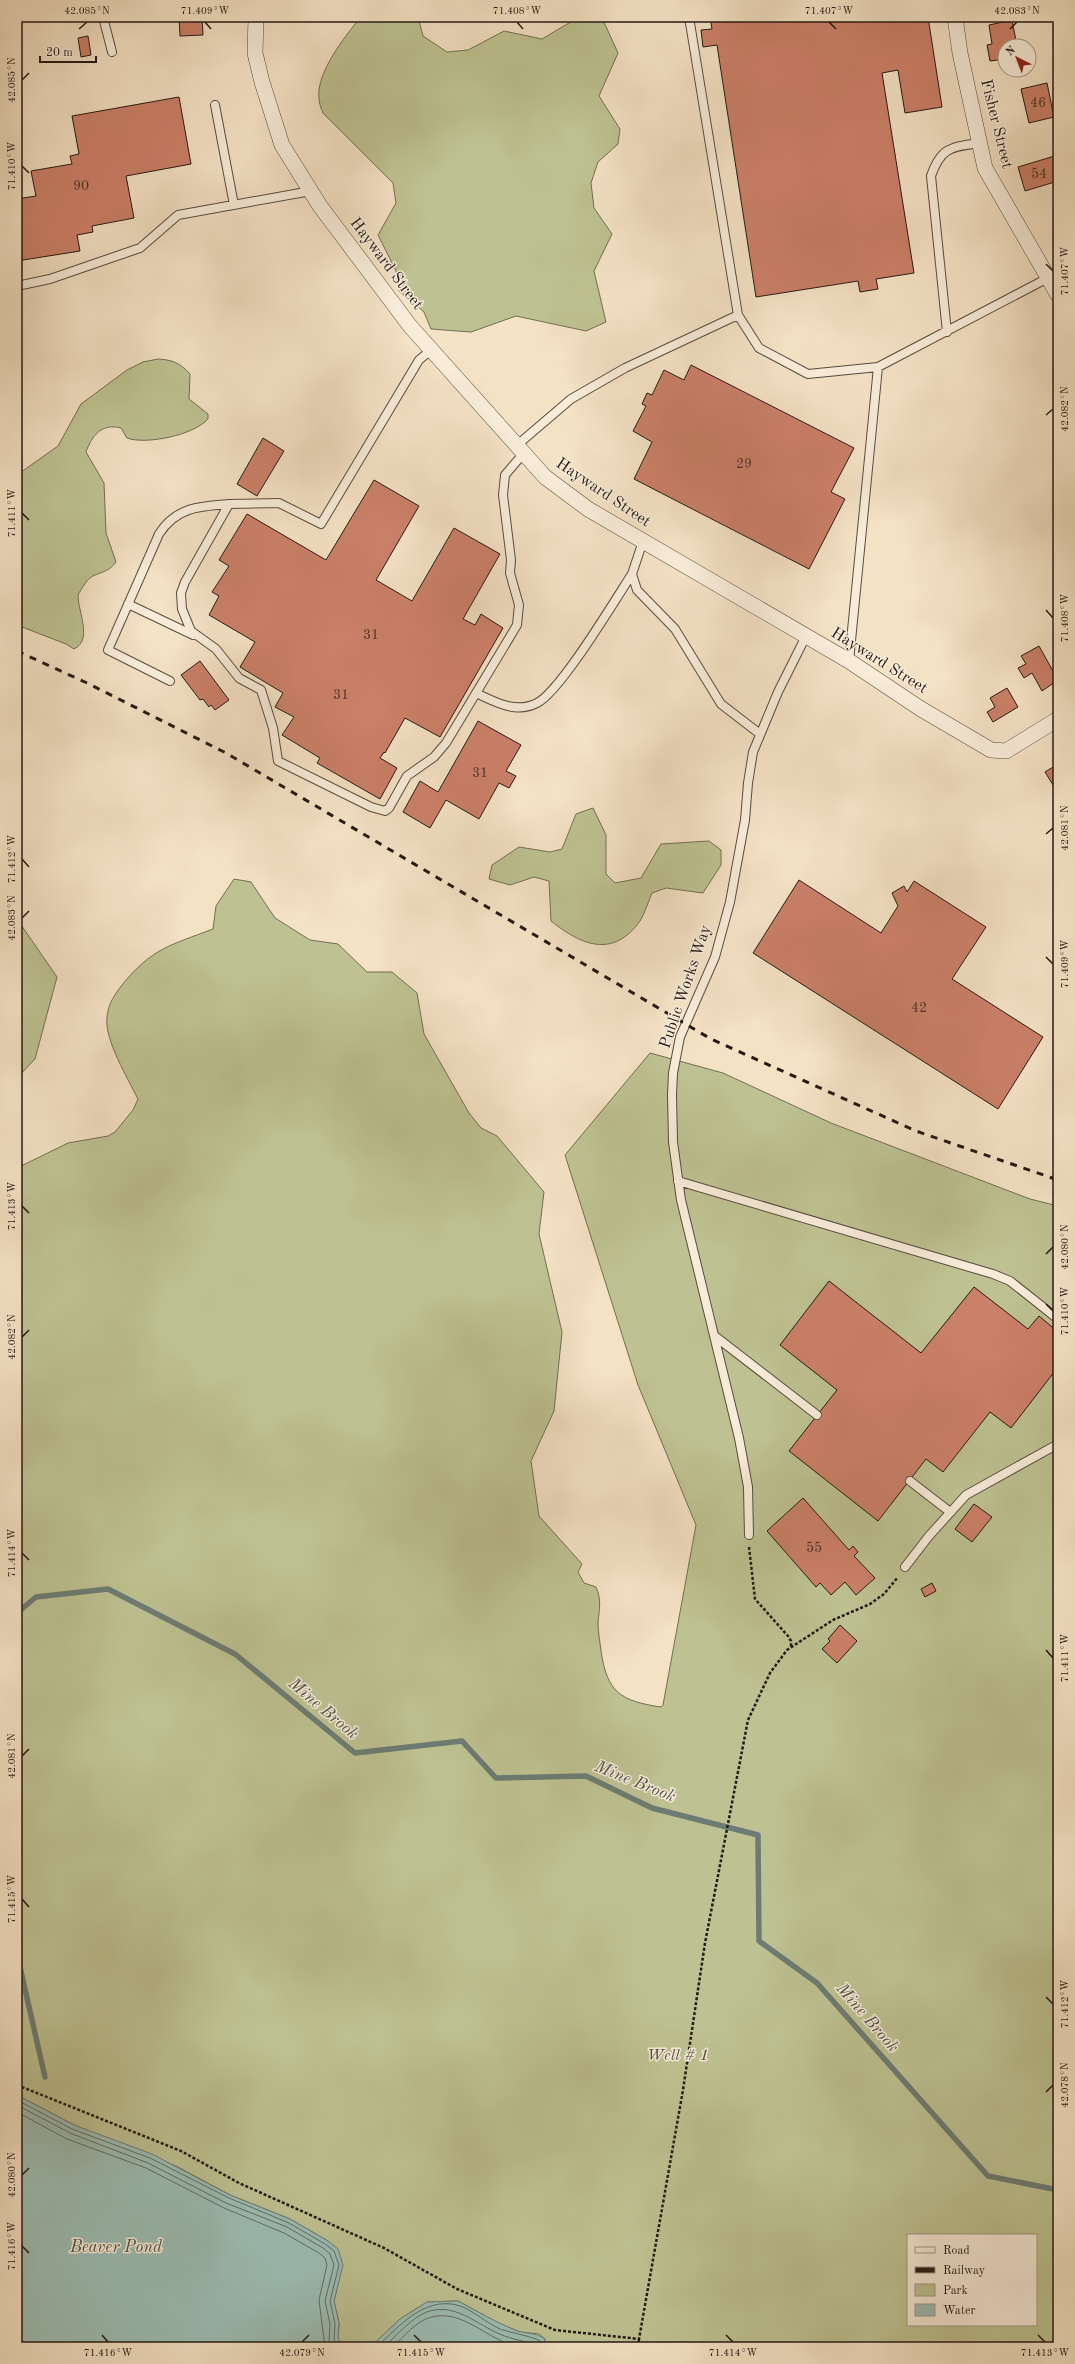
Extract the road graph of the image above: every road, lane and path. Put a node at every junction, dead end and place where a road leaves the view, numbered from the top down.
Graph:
1 (103, 17) edge
2 (256, 17) edge
3 (688, 17) edge
4 (955, 17) edge
5 (112, 52) dead end
6 (215, 105) dead end
7 (980, 143) junction
8 (311, 191) junction
9 (234, 205) junction
10 (1048, 278) junction
11 (17, 286) edge
12 (1058, 295) edge
13 (738, 315) junction
14 (947, 332) junction
15 (431, 350) junction
16 (878, 367) junction
17 (520, 450) junction
18 (229, 504) junction
19 (643, 541) junction
20 (632, 574) junction
21 (128, 604) junction
22 (196, 636) junction
23 (806, 636) junction
24 (849, 662) junction
25 (170, 681) dead end
26 (476, 693) junction
27 (1058, 718) edge
28 (760, 734) junction
29 (678, 1182) junction
30 (1058, 1319) edge
31 (716, 1337) junction
32 (817, 1415) dead end
33 (1058, 1444) edge
34 (910, 1482) dead end
35 (950, 1512) junction
36 (748, 1535) joint
37 (905, 1567) joint
38 (791, 1648) junction
39 (17, 2085) edge
40 (640, 2339) junction
41 (638, 2347) edge

1 - 5 lane
2 - 8 street, Hayward Street
3 - 13 lane
4 - 7 street, Fisher Street
6 - 9 lane
7 - 10 street, Fisher Street
7 - 14 lane
8 - 9 lane
8 - 15 street, Hayward Street
9 - 11 lane
10 - 12 street, Fisher Street
10 - 14 lane
13 - 16 lane
13 - 17 lane
14 - 16 lane
15 - 17 street, Hayward Street
15 - 18 lane
16 - 24 lane
17 - 19 street, Hayward Street
17 - 26 lane
18 - 21 lane
18 - 22 lane
19 - 20 lane
19 - 23 street, Hayward Street
20 - 26 lane
20 - 28 lane
21 - 22 lane
21 - 25 lane
22 - 26 lane
23 - 24 street, Hayward Street
23 - 28 lane, Public Works Way
24 - 27 street, Hayward Street
28 - 29 lane, Public Works Way
29 - 30 lane
29 - 31 lane, Public Works Way
31 - 32 lane
31 - 36 lane, Public Works Way
33 - 35 lane
34 - 35 lane
35 - 37 lane
36 - 38 path
37 - 38 path
38 - 40 path
39 - 40 path
40 - 41 path

